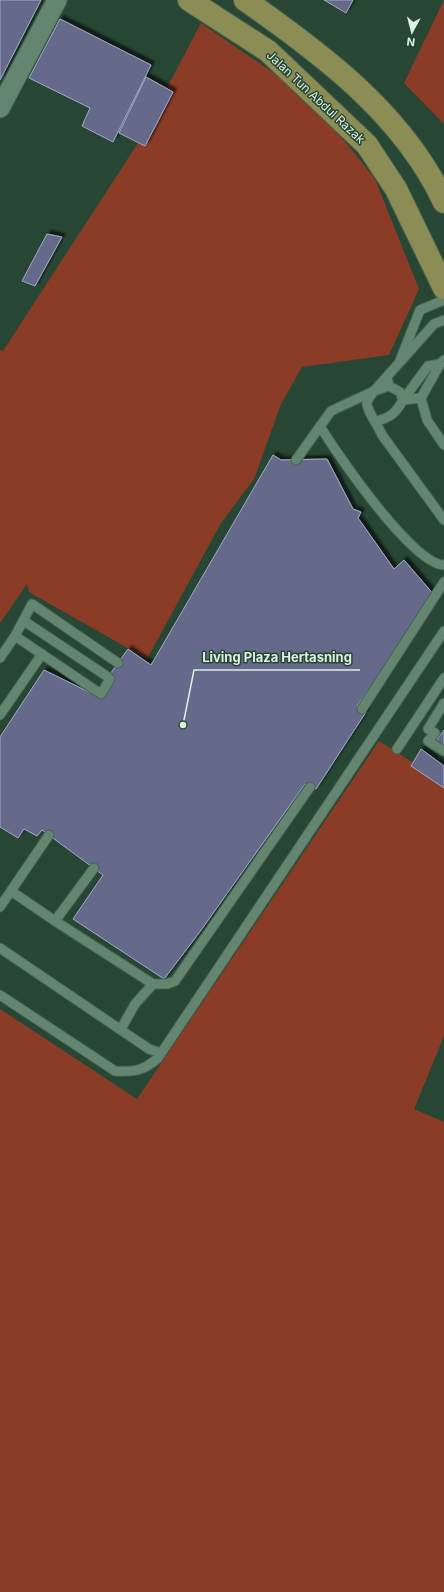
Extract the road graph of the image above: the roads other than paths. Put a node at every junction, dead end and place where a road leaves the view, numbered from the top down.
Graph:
1 (57, 0) edge
2 (189, 0) edge
3 (254, 3) edge
4 (0, 108) edge
5 (444, 202) edge
6 (444, 288) edge
7 (444, 300) edge
8 (444, 320) edge
9 (442, 362) edge
10 (399, 363) junction
11 (386, 376) junction
12 (389, 386) junction
13 (374, 391) junction
14 (422, 398) junction
15 (403, 400) junction
16 (376, 421) junction
17 (320, 426) junction
18 (444, 445) edge
19 (296, 460) dead end
20 (444, 520) edge
21 (444, 565) edge
22 (444, 582) edge
23 (24, 621) junction
24 (444, 631) edge
25 (15, 636) junction
26 (42, 654) junction
27 (0, 658) edge
28 (118, 663) dead end
29 (444, 678) edge
30 (444, 703) edge
31 (362, 709) dead end
32 (0, 715) edge
33 (397, 749) dead end
34 (444, 751) edge
35 (310, 787) dead end
36 (49, 836) dead end
37 (94, 868) dead end
38 (10, 891) junction
39 (0, 906) edge
40 (55, 921) junction
41 (0, 948) edge
42 (153, 984) junction
43 (0, 995) edge
44 (121, 1029) junction
45 (161, 1053) junction

1 - 4 street
2 - 6 main road, Jalan Tun Abdul Razak
3 - 5 main road
7 - 10 lane
8 - 10 lane
9 - 14 lane
9 - 15 lane
10 - 11 lane
11 - 12 lane
11 - 13 lane
12 - 13 lane
12 - 15 lane
13 - 16 lane
13 - 17 lane
14 - 15 lane
14 - 18 lane
15 - 16 lane
16 - 20 lane
17 - 19 lane
17 - 21 lane
22 - 31 lane
23 - 25 lane
23 - 26 lane
23 - 28 lane
24 - 45 lane
25 - 26 lane
25 - 27 lane
26 - 32 lane
29 - 33 lane
30 - 34 lane
35 - 42 lane
36 - 38 lane
37 - 40 lane
38 - 39 lane
38 - 40 lane
40 - 42 lane
41 - 44 lane
42 - 44 lane
43 - 45 lane
44 - 45 lane

